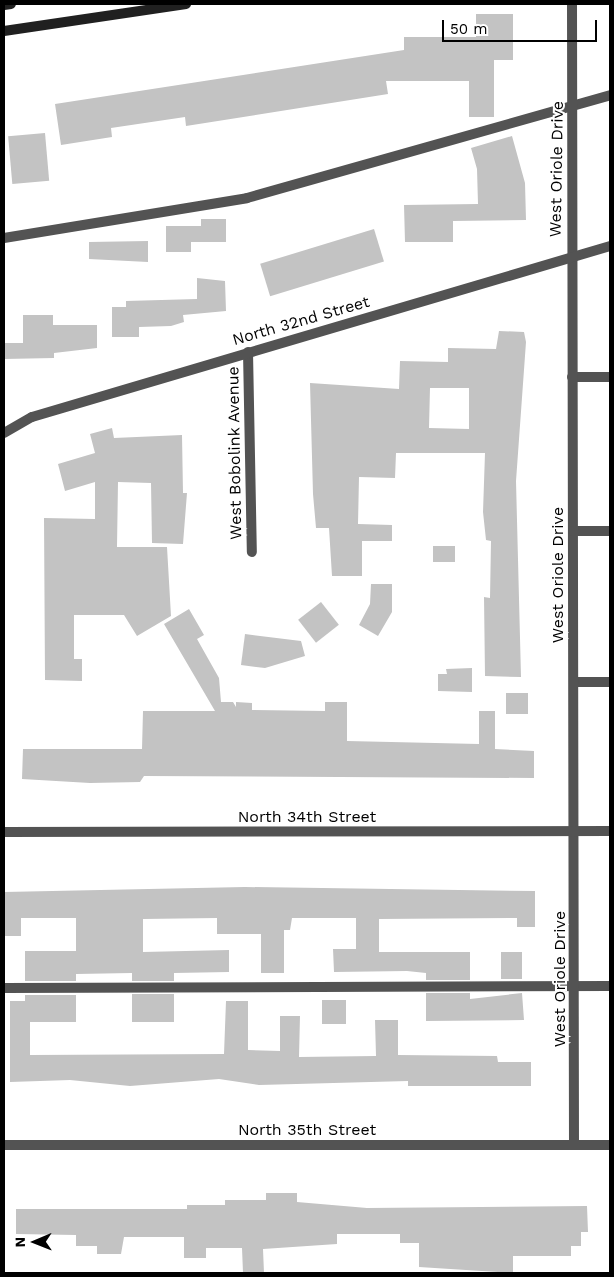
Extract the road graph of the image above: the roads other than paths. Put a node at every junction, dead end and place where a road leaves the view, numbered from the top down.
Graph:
1 (11, 4) edge
2 (186, 4) edge
3 (572, 4) edge
4 (4, 5) edge
5 (4, 31) edge
6 (610, 95) edge
7 (572, 106) junction
8 (4, 238) edge
9 (610, 246) edge
10 (571, 257) junction
11 (248, 352) junction
12 (610, 376) edge
13 (572, 377) junction
14 (4, 433) edge
15 (573, 531) junction
16 (610, 531) edge
17 (252, 552) dead end
18 (574, 682) junction
19 (610, 682) edge
20 (575, 831) junction
21 (4, 832) edge
22 (610, 832) edge
23 (575, 986) junction
24 (610, 986) edge
25 (4, 988) edge
26 (4, 1145) edge
27 (574, 1145) junction
28 (610, 1145) edge

1 - 4 main road
2 - 5 main road
3 - 7 street, West Oriole Drive
6 - 7 street
7 - 8 street
7 - 10 street, West Oriole Drive
9 - 10 street, North 32nd Street
10 - 11 street, North 32nd Street
10 - 13 street, West Oriole Drive
11 - 14 street, North 32nd Street
11 - 17 street, West Bobolink Avenue
12 - 13 street
13 - 15 street, West Oriole Drive
15 - 16 street
15 - 18 street, West Oriole Drive
18 - 19 street
18 - 20 street, West Oriole Drive
20 - 21 street, North 34th Street
20 - 22 street, North 34th Street
20 - 23 street, West Oriole Drive
23 - 24 street
23 - 25 street
23 - 27 street, West Oriole Drive
26 - 27 street, North 35th Street
27 - 28 street, North 35th Street

